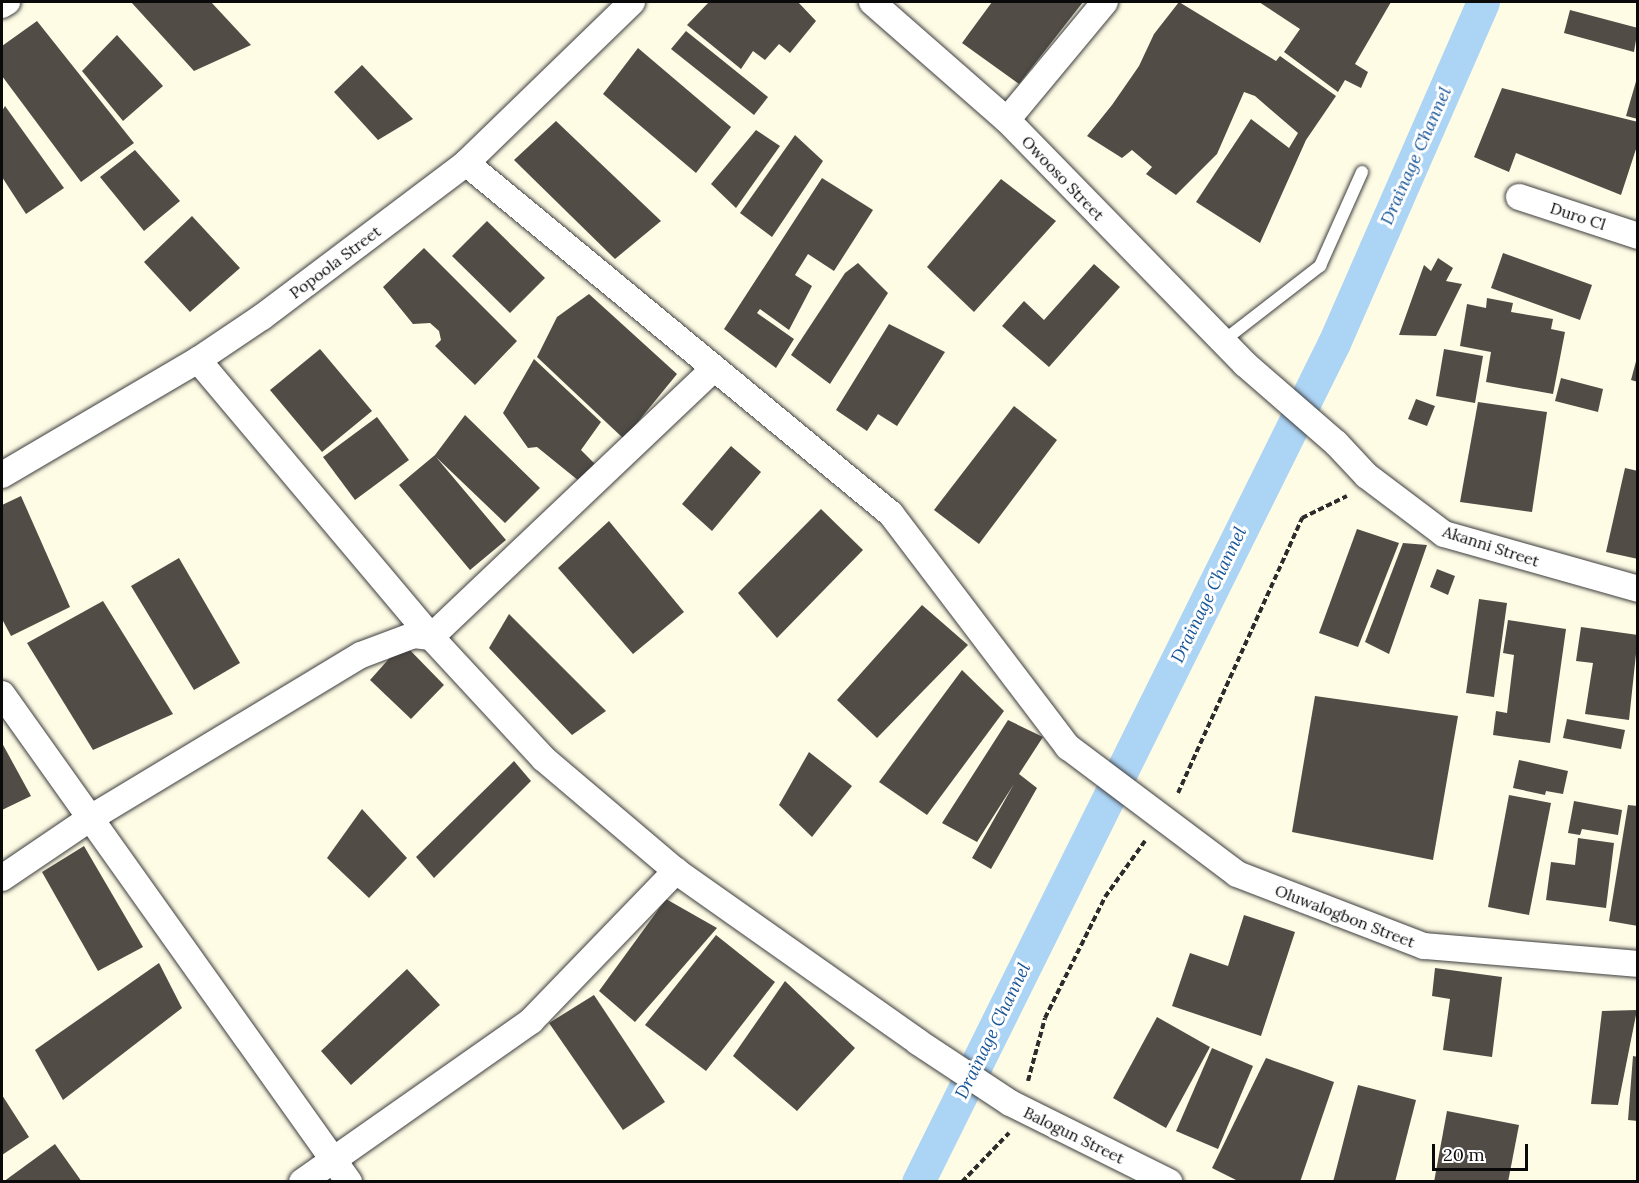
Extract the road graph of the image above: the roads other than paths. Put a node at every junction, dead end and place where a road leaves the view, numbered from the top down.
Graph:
1 (7, 2) edge
2 (632, 2) edge
3 (872, 2) edge
4 (1105, 2) edge
5 (2, 5) edge
6 (1007, 120) junction
7 (466, 163) junction
8 (1362, 172) dead end
9 (1519, 196) dead end
10 (1638, 236) edge
11 (1223, 341) junction
12 (198, 360) junction
13 (1245, 364) joint
14 (714, 368) junction
15 (2, 475) edge
16 (1638, 589) edge
17 (431, 637) junction
18 (2, 694) edge
19 (89, 819) junction
20 (676, 871) junction
21 (2, 878) edge
22 (1638, 964) edge
23 (332, 1162) junction
24 (302, 1182) edge
25 (349, 1182) edge
26 (1170, 1182) edge

1 - 5 street
2 - 7 street, Popoola Street
3 - 6 street, Owooso Street
4 - 6 street
6 - 11 street, Owooso Street
7 - 12 street, Popoola Street
7 - 14 street, Oluwalogbon Street
8 - 11 lane
9 - 10 street, Duro Cl
11 - 13 street, Owooso Street
12 - 15 street, Popoola Street
12 - 17 street, Balogun Street
13 - 16 street, Akanni Street
14 - 17 street
14 - 22 street, Oluwalogbon Street
17 - 19 street
17 - 20 street, Balogun Street
18 - 19 street
19 - 21 street
19 - 23 street
20 - 23 street
20 - 26 street, Balogun Street
23 - 24 street
23 - 25 street

